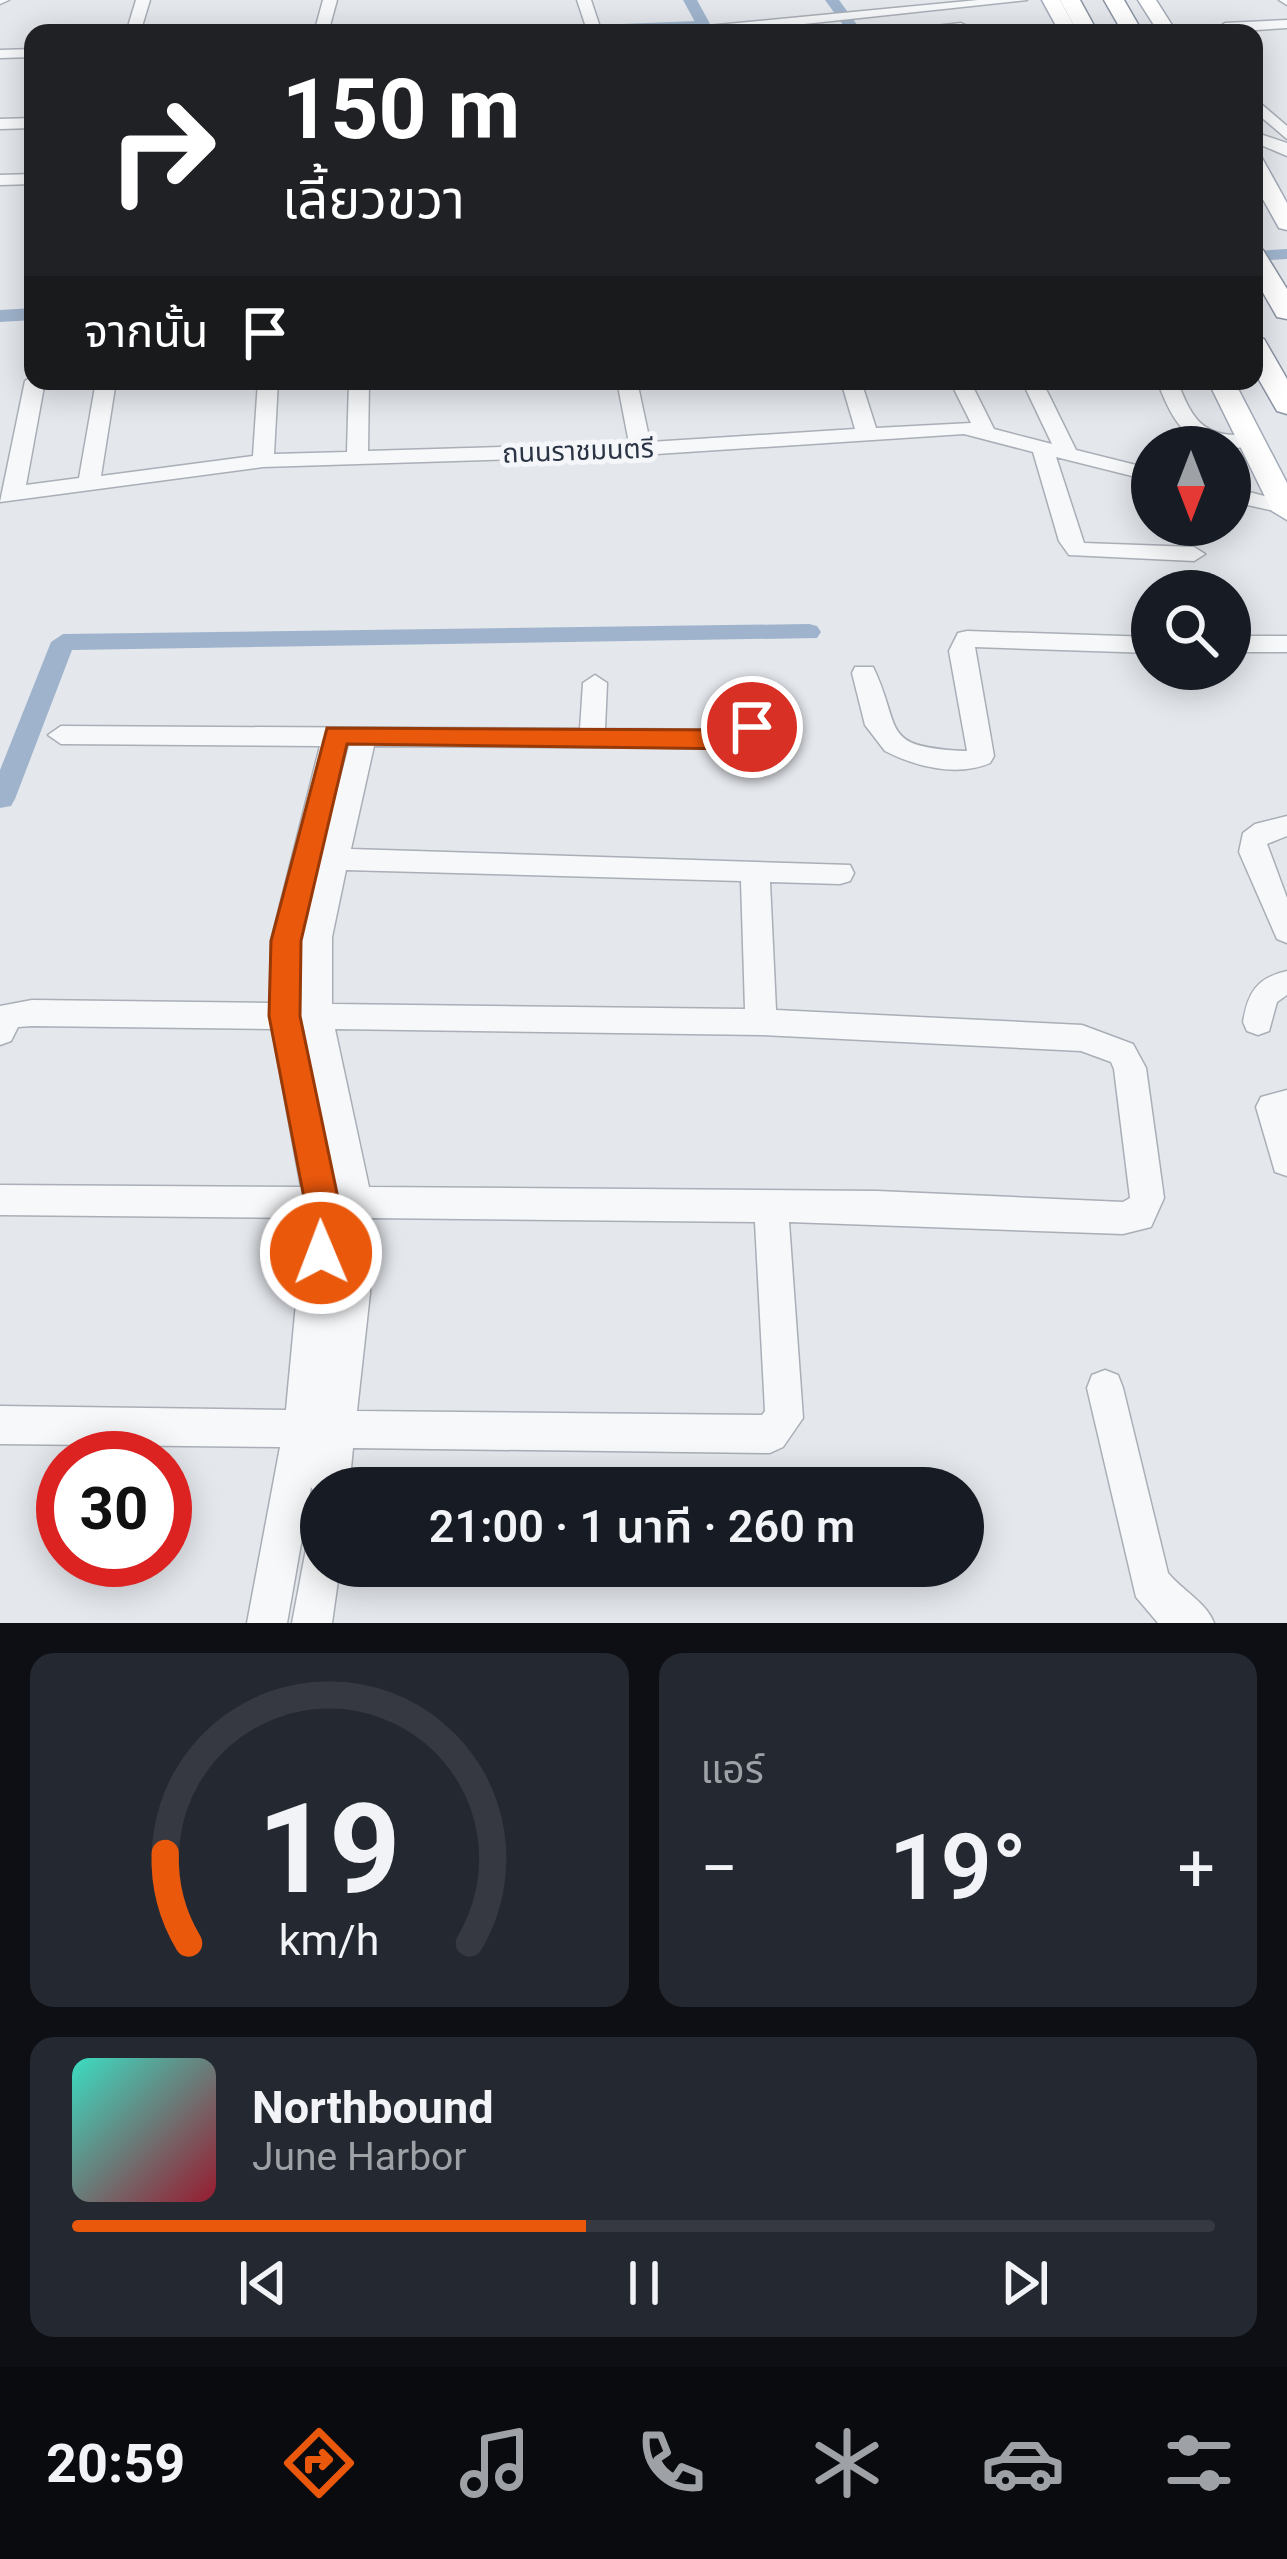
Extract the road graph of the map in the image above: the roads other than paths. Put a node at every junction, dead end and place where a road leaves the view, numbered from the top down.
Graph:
1 (1048, 8) edge
2 (889, 16) junction
3 (815, 24) edge
4 (897, 24) edge
5 (1074, 24) edge
6 (1263, 181) edge
7 (1287, 223) edge
8 (1263, 270) edge
9 (1287, 311) edge
10 (1263, 361) edge
11 (32, 390) edge
12 (104, 390) edge
13 (267, 390) edge
14 (359, 390) edge
15 (629, 390) edge
16 (854, 390) edge
17 (964, 390) edge
18 (1036, 390) edge
19 (1171, 390) edge
20 (1226, 390) edge
21 (1287, 405) edge
22 (984, 430) junction
23 (867, 434) junction
24 (1252, 441) junction
25 (1042, 446) junction
26 (640, 449) junction
27 (1067, 453) junction
28 (357, 458) junction
29 (263, 460) junction
30 (1131, 470) edge
31 (89, 482) junction
32 (7, 494) edge
33 (1251, 500) edge
34 (1286, 510) edge
35 (1194, 554) dead end
36 (1131, 644) edge
37 (1251, 644) edge
38 (1287, 644) edge
39 (864, 673) dead end
40 (596, 683) dead end
41 (753, 707) dead end
42 (350, 734) junction
43 (61, 735) dead end
44 (592, 736) junction
45 (1287, 826) edge
46 (319, 859) junction
47 (755, 871) junction
48 (840, 873) dead end
49 (1287, 931) edge
50 (1287, 982) edge
51 (301, 1016) junction
52 (760, 1022) junction
53 (1258, 1022) dead end
54 (0, 1032) edge
55 (1287, 1104) edge
56 (1287, 1161) edge
57 (0, 1201) edge
58 (338, 1203) junction
59 (771, 1206) junction
60 (1105, 1388) dead end
61 (0, 1425) edge
62 (320, 1431) junction
63 (326, 1467) edge
64 (317, 1587) edge
65 (267, 1623) edge
66 (312, 1623) edge
67 (1194, 1623) edge

1 - 2 street
1 - 5 highway
2 - 3 street
2 - 4 street
6 - 7 main road
8 - 9 highway
10 - 21 highway
11 - 32 street
12 - 31 street
13 - 29 street
14 - 28 street
15 - 26 street
16 - 23 street
17 - 22 street
18 - 27 street
19 - 24 street
20 - 24 main road
22 - 23 street, ถนนราชมนตรี
22 - 25 street, ถนนราชมนตรี
23 - 26 street, ถนนราชมนตรี
24 - 34 main road
25 - 27 street, ถนนราชมนตรี
25 - 35 street
26 - 28 street, ถนนราชมนตรี
27 - 30 street, ถนนราชมนตรี
28 - 29 street, ถนนราชมนตรี
29 - 31 street, ถนนราชมนตรี
31 - 32 street, ถนนราชมนตรี
33 - 34 street
36 - 39 street
37 - 38 street
40 - 44 street
41 - 44 street
42 - 43 street
42 - 44 street
42 - 46 street
45 - 49 street
46 - 47 street
46 - 51 street
47 - 48 street
47 - 52 street
50 - 53 street
51 - 52 street
51 - 54 street
51 - 58 street
52 - 59 street
55 - 56 street
57 - 58 street
58 - 59 street
58 - 62 street
59 - 62 street
60 - 67 street
61 - 62 street
62 - 63 street
62 - 65 street
64 - 66 street

